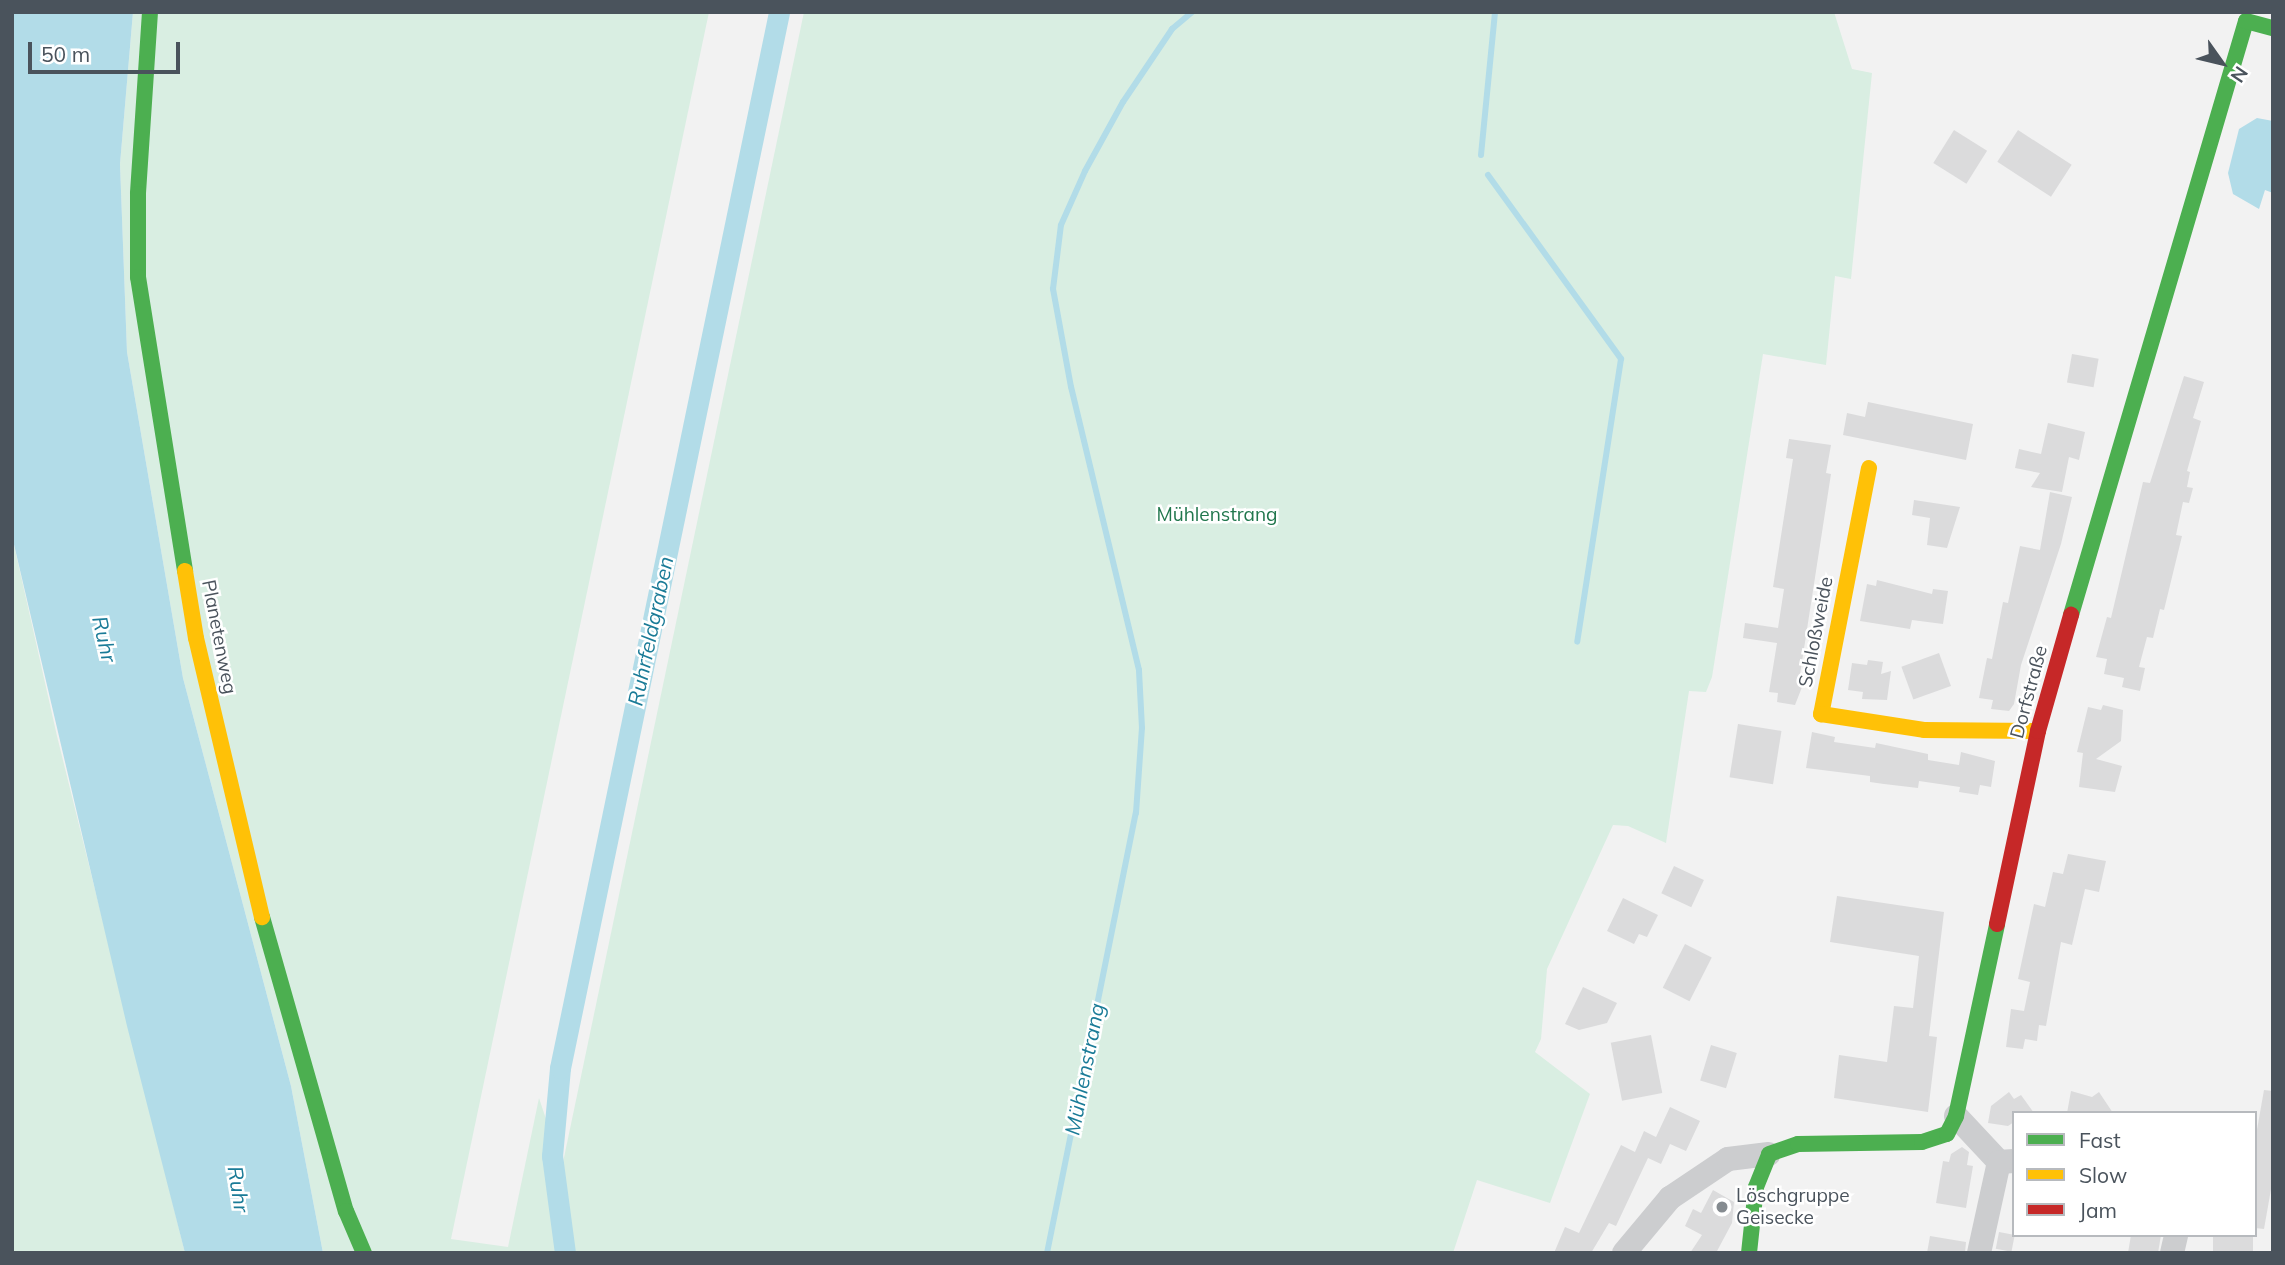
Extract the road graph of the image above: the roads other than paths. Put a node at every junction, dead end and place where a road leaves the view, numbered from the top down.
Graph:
1 (149, 12) edge
2 (2273, 29) edge
3 (1869, 468) dead end
4 (2038, 731) junction
5 (1956, 1116) junction
6 (1769, 1154) junction
7 (2007, 1162) edge
8 (364, 1253) edge
9 (1624, 1253) edge
10 (1749, 1253) edge
11 (1979, 1253) edge

1 - 8 street, Planetenweg
2 - 4 street, Dorfstraße
3 - 4 street, Schloßweide
4 - 5 street, Dorfstraße
5 - 6 street
5 - 7 street
6 - 9 street
6 - 10 street
7 - 11 street

